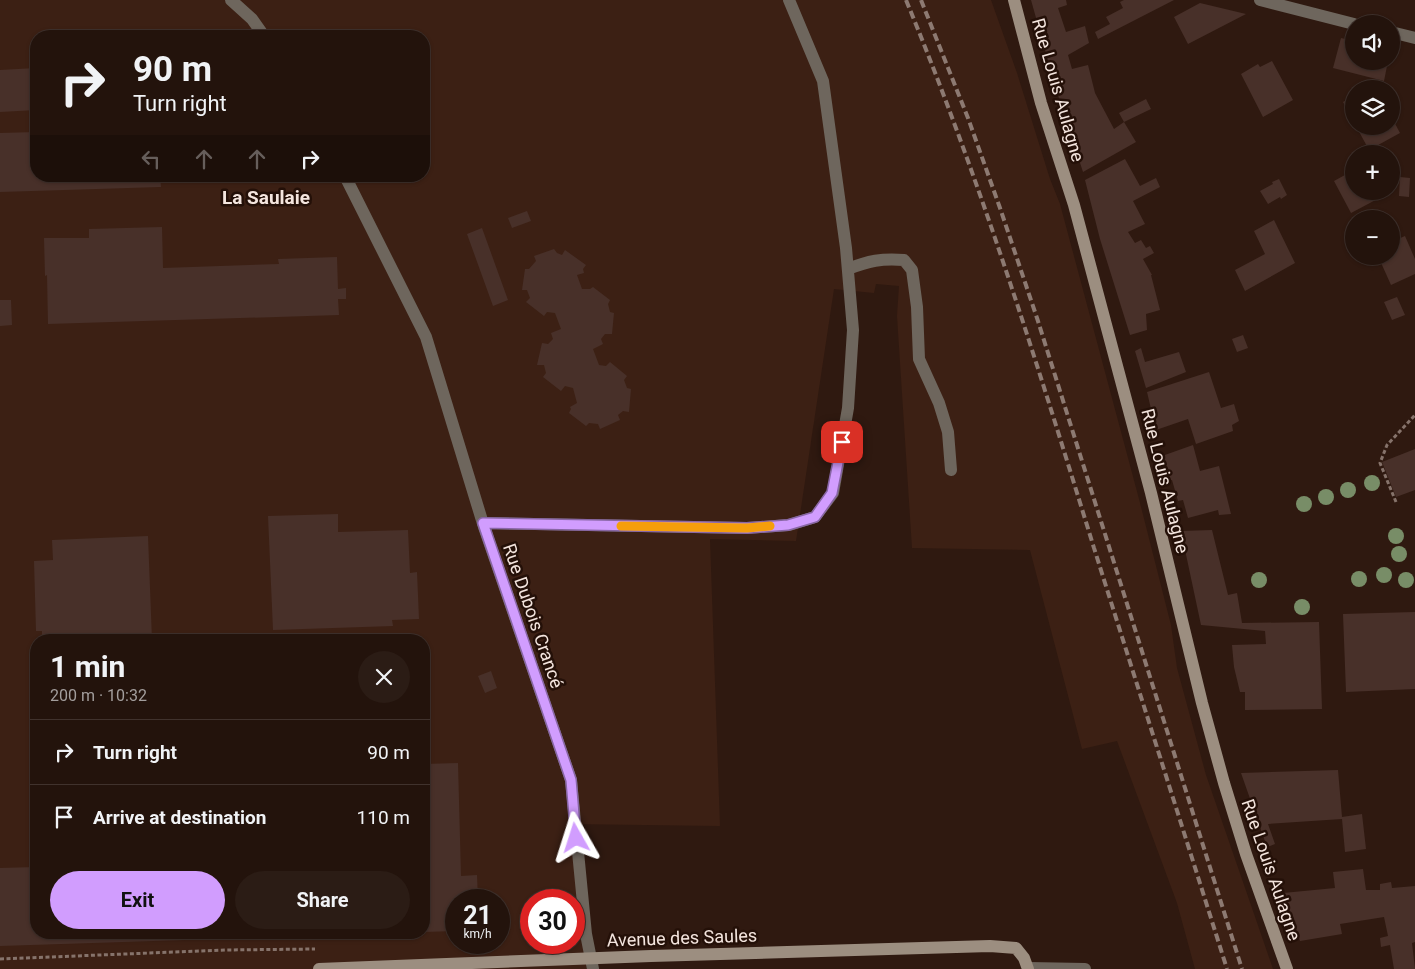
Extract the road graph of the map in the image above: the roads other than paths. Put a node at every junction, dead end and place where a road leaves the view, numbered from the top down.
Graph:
1 (231, 0) edge
2 (789, 0) edge
3 (1014, 0) edge
4 (1260, 0) edge
5 (1345, 22) edge
6 (260, 30) edge
7 (1400, 34) edge
8 (1415, 38) edge
9 (348, 182) edge
10 (848, 269) junction
11 (951, 470) dead end
12 (483, 523) junction
13 (592, 964) edge
14 (1028, 968) edge
15 (320, 969) edge
16 (1085, 969) edge
17 (1287, 969) edge

1 - 6 street
2 - 10 street
3 - 17 street, Rue Louis Aulagne
4 - 5 street
7 - 8 street
9 - 12 street, Rue Dubois Crancé
10 - 11 street
10 - 12 street
12 - 13 street, Rue Dubois Crancé
13 - 14 street, Avenue des Saules
13 - 15 street, Avenue des Saules
14 - 16 street

